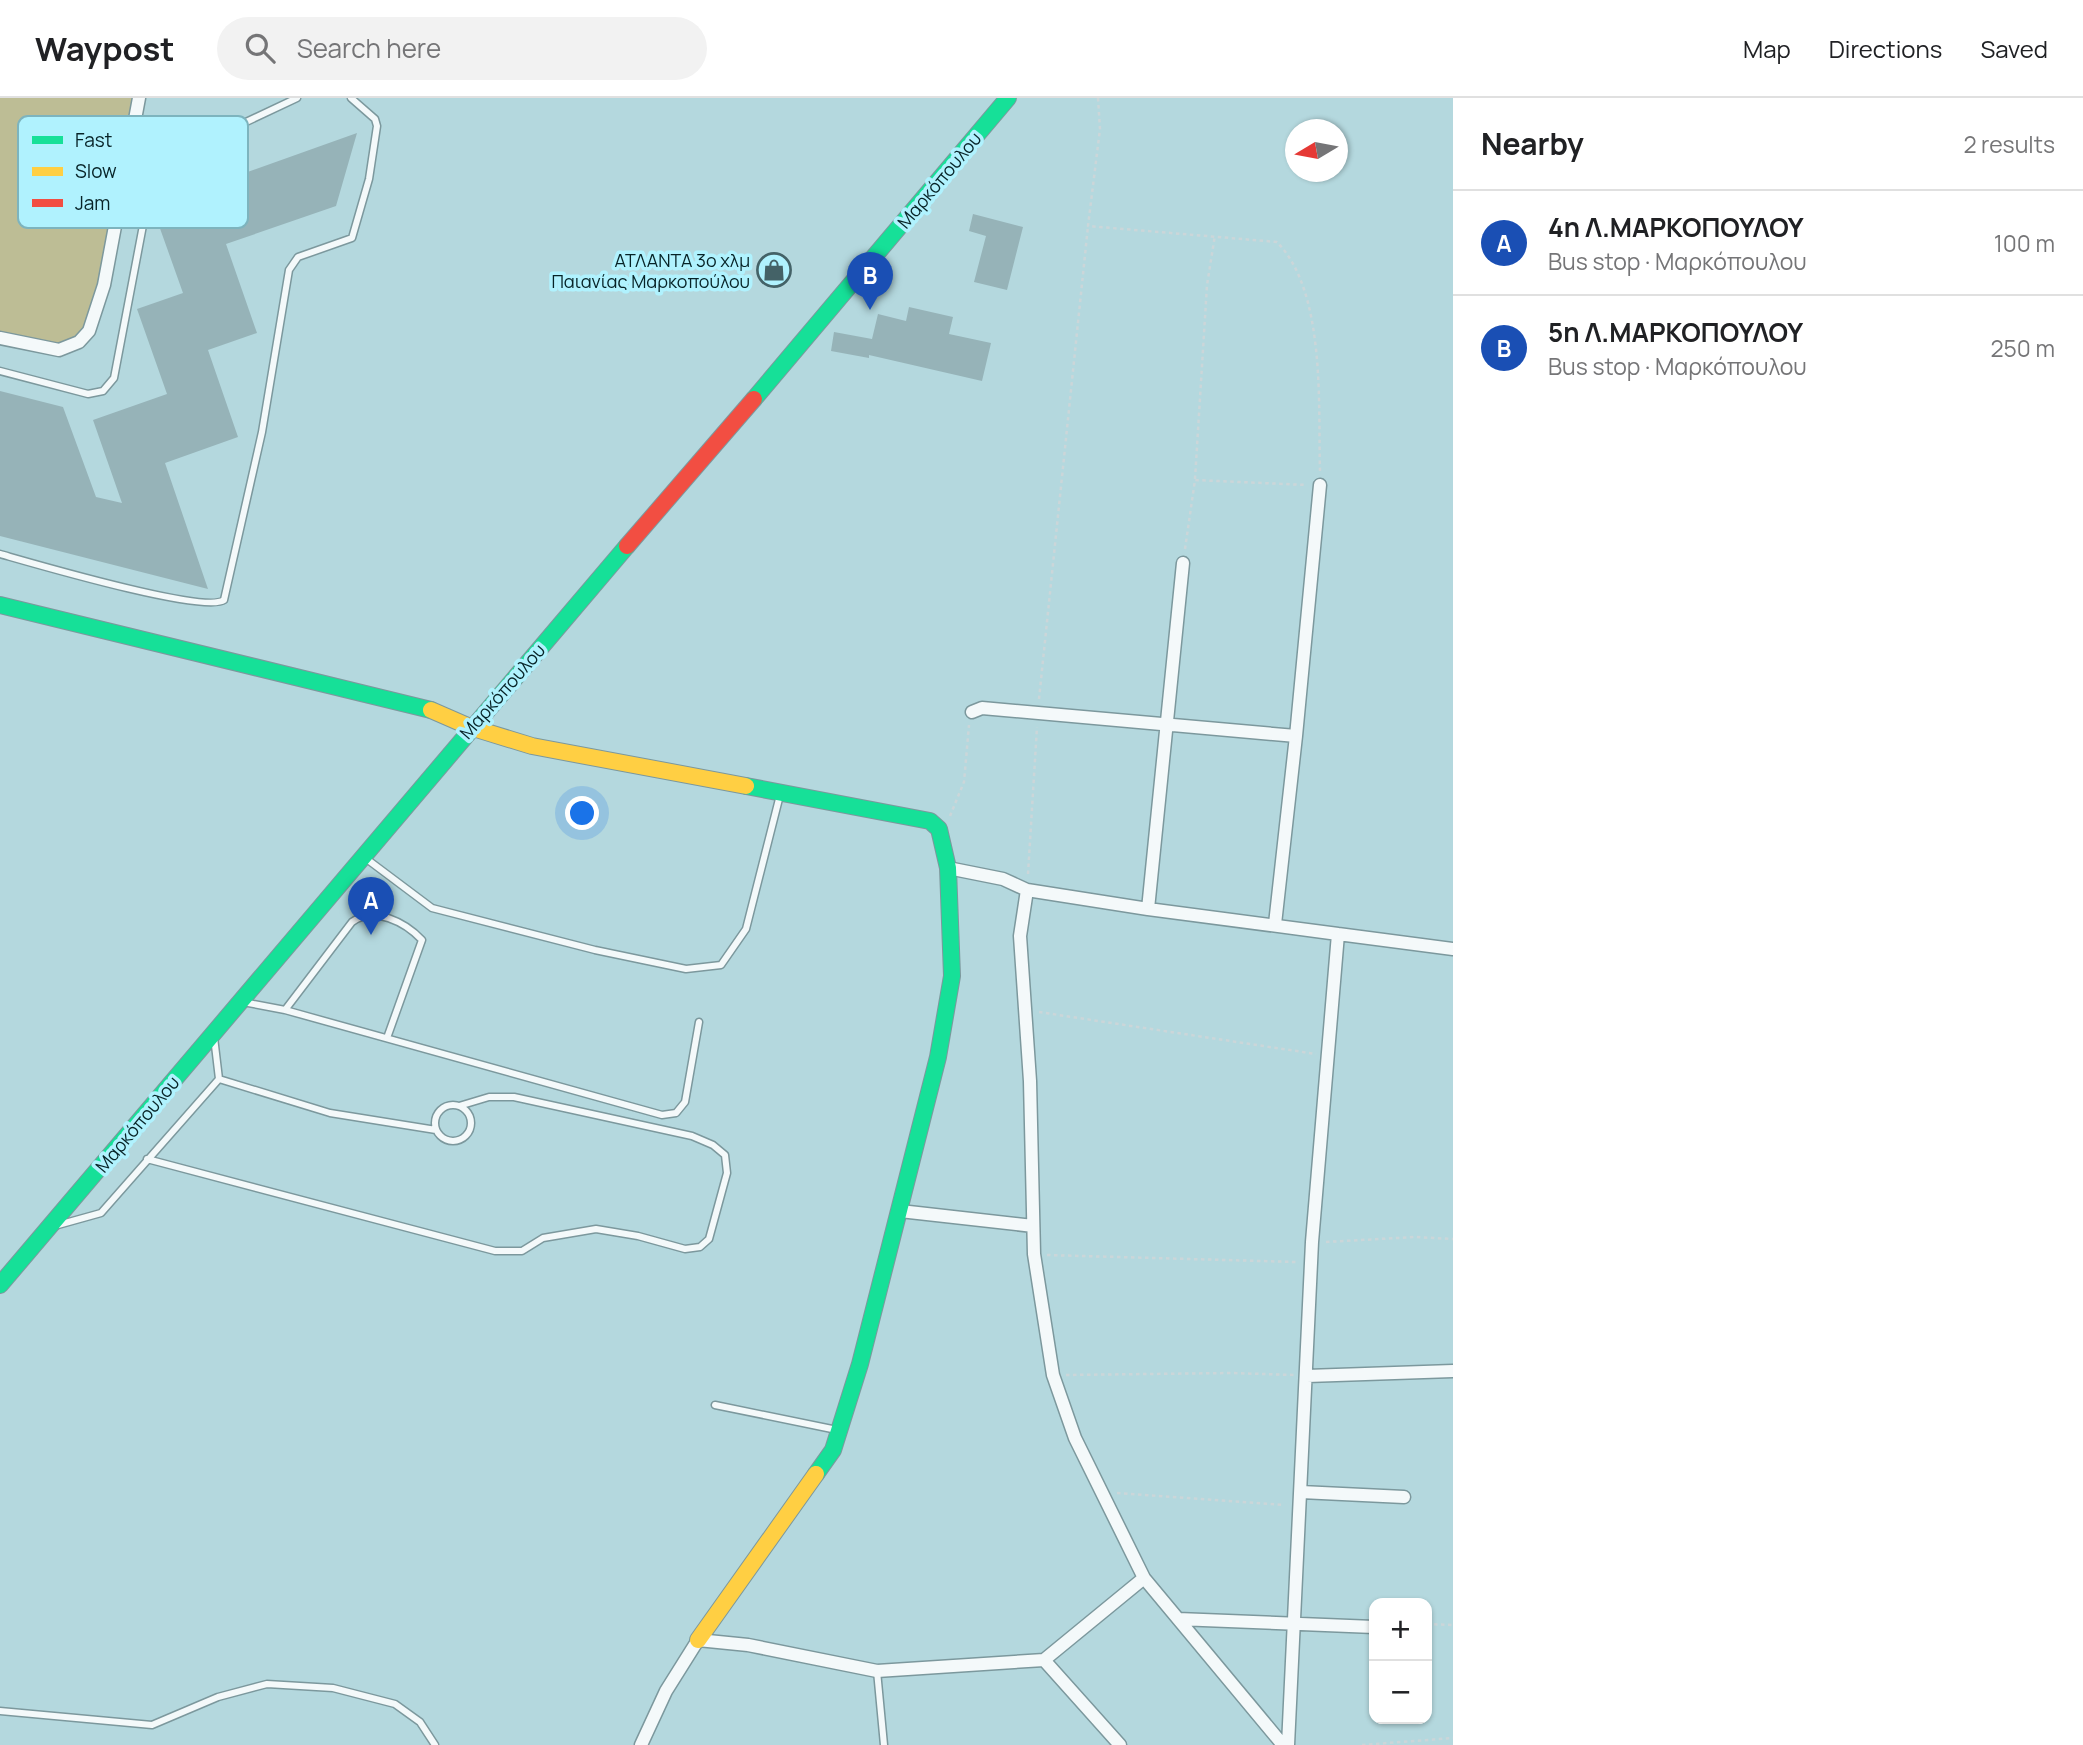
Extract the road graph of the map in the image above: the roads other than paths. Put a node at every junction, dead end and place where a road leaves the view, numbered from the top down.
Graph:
1 (139, 98) edge
2 (297, 98) edge
3 (351, 98) edge
4 (1007, 98) edge
5 (136, 116) edge
6 (248, 121) edge
7 (115, 228) edge
8 (142, 228) edge
9 (0, 338) edge
10 (0, 372) edge
11 (1320, 485) road end
12 (0, 554) edge
13 (1183, 563) road end
14 (0, 605) edge
15 (972, 712) road end
16 (1166, 723) junction
17 (470, 727) junction
18 (1296, 736) junction
19 (781, 793) junction
20 (363, 856) junction
21 (948, 868) junction
22 (1027, 890) junction
23 (1148, 909) junction
24 (1275, 924) junction
25 (1339, 934) junction
26 (1453, 949) edge
27 (239, 1002) junction
28 (285, 1010) junction
29 (699, 1022) dead end
30 (213, 1033) junction
31 (387, 1038) junction
32 (219, 1079) junction
33 (459, 1106) junction
34 (436, 1130) junction
35 (147, 1159) junction
36 (900, 1211) junction
37 (1033, 1226) junction
38 (50, 1227) junction
39 (0, 1285) edge
40 (1453, 1371) edge
41 (1307, 1376) junction
42 (716, 1405) dead end
43 (838, 1431) junction
44 (1301, 1492) junction
45 (1404, 1497) dead end
46 (1144, 1578) junction
47 (1178, 1619) junction
48 (1294, 1623) junction
49 (1369, 1627) edge
50 (698, 1640) junction
51 (1044, 1660) junction
52 (877, 1671) junction
53 (0, 1711) edge
54 (435, 1745) edge
55 (641, 1745) edge
56 (884, 1745) edge
57 (1120, 1745) edge
58 (1285, 1745) edge

1 - 5 street
2 - 6 lane
3 - 12 lane
4 - 17 street, Μαρκόπουλου
7 - 9 street
8 - 10 lane
11 - 18 street
13 - 16 street
14 - 17 street
15 - 16 street
16 - 18 street
16 - 23 street
17 - 19 street
17 - 20 street, Μαρκόπουλου
18 - 24 street
19 - 20 lane
19 - 21 street
20 - 27 street, Μαρκόπουλου
21 - 22 street
21 - 36 street
22 - 23 street
22 - 37 street
23 - 24 street
24 - 25 street
25 - 26 street
25 - 41 street
27 - 28 lane
27 - 30 street, Μαρκόπουλου
28 - 31 lane
28 - 31 lane
29 - 31 lane
30 - 32 lane
30 - 38 street, Μαρκόπουλου
32 - 34 lane
32 - 35 lane
33 - 34 lane
33 - 34 lane
33 - 35 lane
35 - 38 lane
36 - 37 street
36 - 43 street
37 - 46 street
38 - 39 street, Μαρκόπουλου
40 - 41 street
41 - 44 street
42 - 43 lane
43 - 50 street
44 - 45 street
44 - 48 street
46 - 47 street
46 - 51 street
47 - 48 street
47 - 58 street
48 - 49 street
48 - 58 street
50 - 52 street
50 - 55 street
51 - 52 street
51 - 57 street
52 - 56 lane
53 - 54 lane

